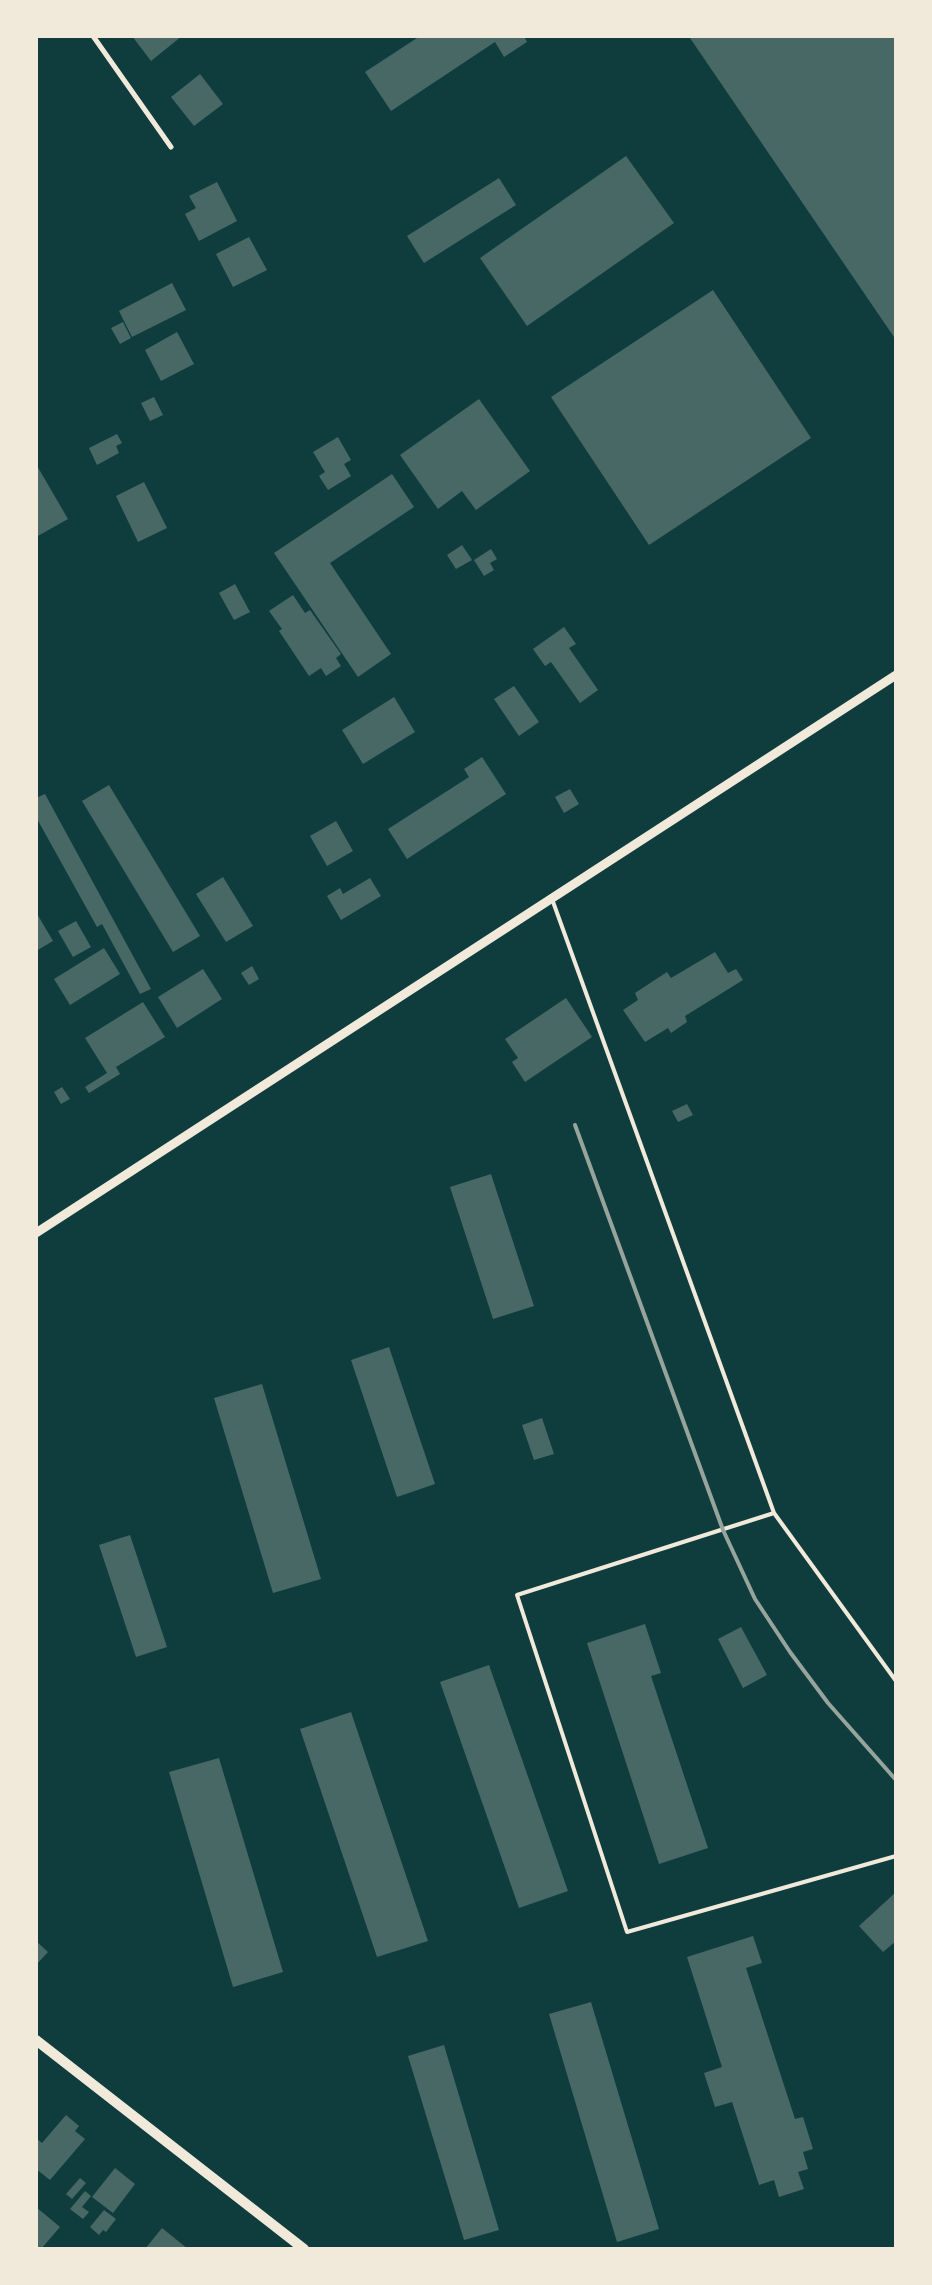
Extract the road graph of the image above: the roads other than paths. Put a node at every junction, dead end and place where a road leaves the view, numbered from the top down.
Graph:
1 (93, 36) edge
2 (170, 147) dead end
3 (896, 675) edge
4 (552, 899) junction
5 (36, 1233) edge
6 (774, 1513) junction
7 (896, 1681) edge
8 (896, 1856) edge
9 (36, 2040) edge
10 (304, 2249) edge

1 - 2 street
3 - 4 street
4 - 5 street
4 - 6 lane
6 - 7 lane
6 - 8 lane
9 - 10 main road

